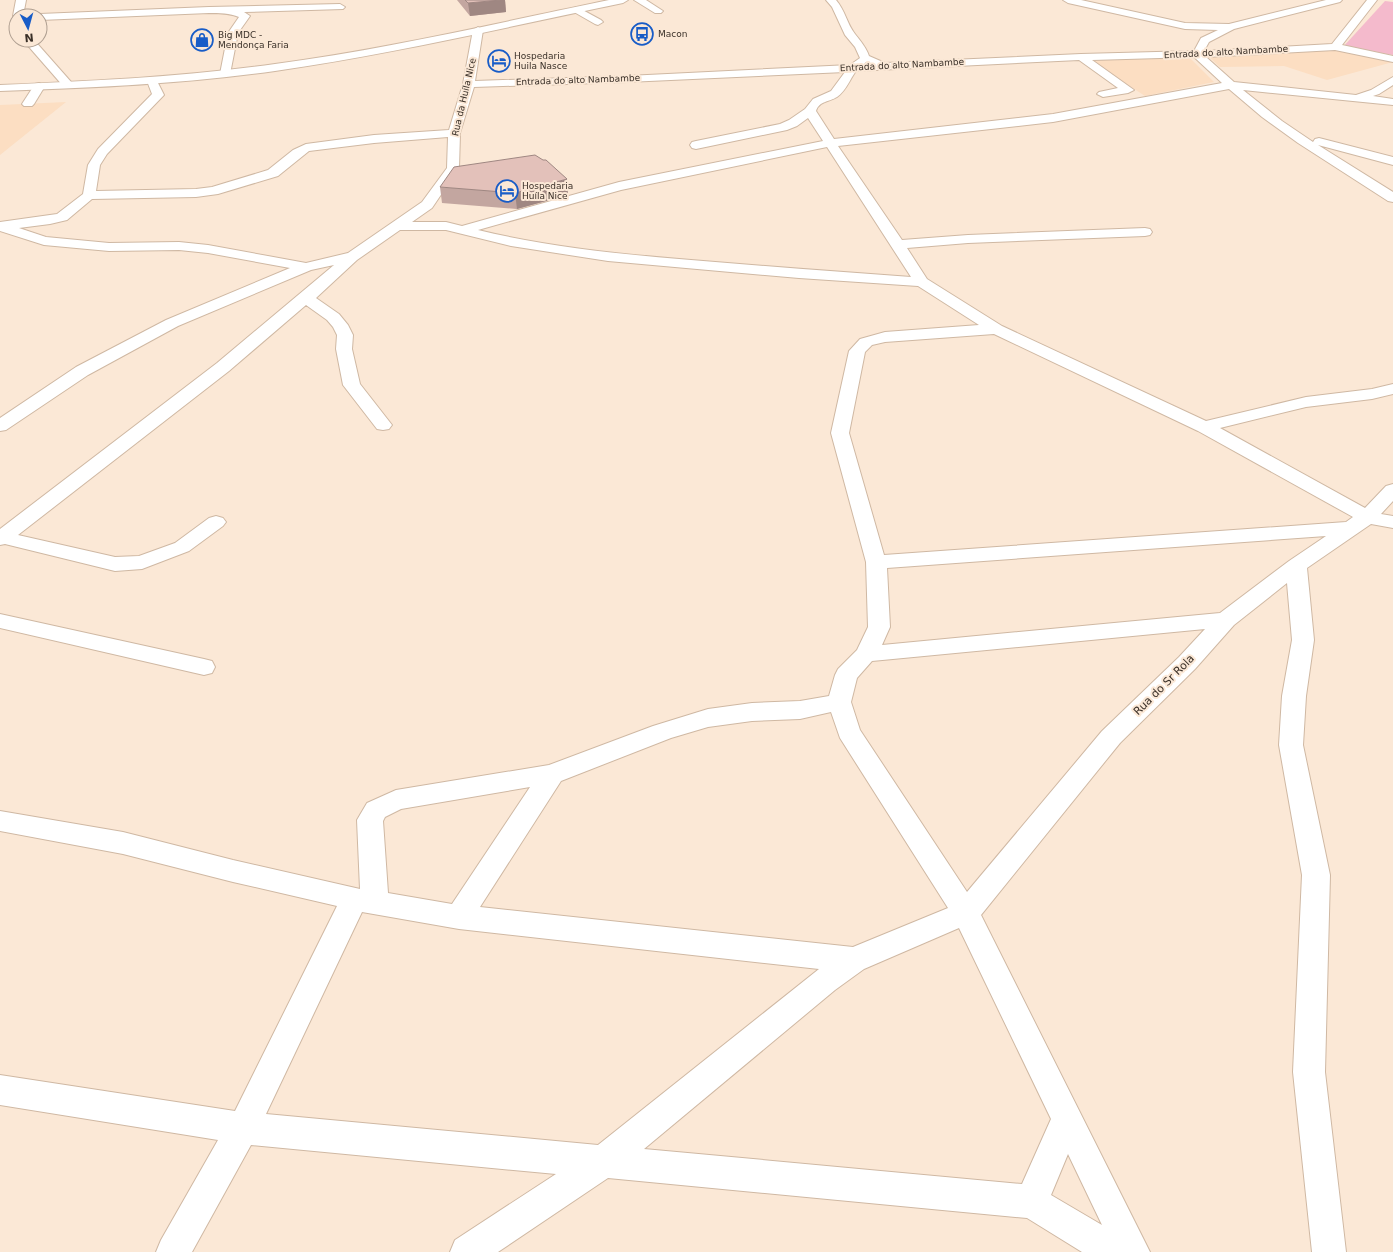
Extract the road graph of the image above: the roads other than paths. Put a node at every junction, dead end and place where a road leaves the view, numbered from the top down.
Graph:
1 (624, 0) edge
2 (639, 0) edge
3 (831, 0) edge
4 (1068, 0) edge
5 (1337, 0) edge
6 (1372, 0) edge
7 (340, 7) dead end
8 (209, 10) junction
9 (577, 10) junction
10 (658, 11) dead end
11 (48, 17) edge
12 (598, 22) dead end
13 (1185, 26) junction
14 (1231, 27) junction
15 (478, 30) junction
16 (1205, 40) junction
17 (1335, 47) junction
18 (35, 48) edge
19 (1197, 54) junction
20 (1081, 57) junction
21 (865, 58) junction
22 (1393, 59) edge
23 (883, 66) junction
24 (852, 68) junction
25 (225, 74) junction
26 (1393, 80) edge
27 (152, 81) junction
28 (469, 84) junction
29 (68, 85) junction
30 (1231, 85) junction
31 (39, 86) junction
32 (0, 88) edge
33 (1103, 94) dead end
34 (1357, 98) junction
35 (28, 104) dead end
36 (1391, 104) edge
37 (816, 113) junction
38 (454, 133) junction
39 (1291, 133) junction
40 (830, 143) junction
41 (696, 145) dead end
42 (1393, 161) edge
43 (88, 195) junction
44 (1393, 198) edge
45 (427, 205) junction
46 (0, 226) edge
47 (398, 226) junction
48 (446, 226) junction
49 (462, 230) junction
50 (1145, 232) dead end
51 (897, 245) junction
52 (352, 257) junction
53 (306, 267) junction
54 (922, 282) junction
55 (306, 298) junction
56 (996, 329) junction
57 (1393, 389) edge
58 (383, 425) dead end
59 (0, 426) edge
60 (1204, 427) junction
61 (1393, 490) edge
62 (216, 522) dead end
63 (1359, 522) junction
64 (1393, 522) edge
65 (1, 538) edge
66 (876, 562) junction
67 (1296, 566) junction
68 (1226, 620) junction
69 (0, 621) edge
70 (866, 654) junction
71 (204, 667) dead end
72 (839, 702) junction
73 (552, 774) junction
74 (0, 821) edge
75 (364, 901) junction
76 (966, 913) junction
77 (459, 917) junction
78 (854, 960) junction
79 (0, 1090) edge
80 (1067, 1119) junction
81 (243, 1128) junction
82 (602, 1163) junction
83 (1030, 1202) junction
84 (173, 1252) edge
85 (468, 1252) edge
86 (1115, 1252) edge
87 (1133, 1252) edge
88 (1328, 1252) edge

1 - 9 street
2 - 10 street
3 - 21 street
4 - 13 street
5 - 14 street
6 - 17 street
7 - 8 street
8 - 11 street
8 - 25 street
9 - 12 street
9 - 15 street
13 - 14 street
13 - 16 street
14 - 16 street
15 - 25 street
15 - 28 street, Rua da Huíla Nice
16 - 19 street
17 - 19 street, Entrada do alto Nambambe
17 - 22 street, Entrada do alto Nambambe
18 - 29 street
19 - 20 street, Entrada do alto Nambambe
19 - 30 street
20 - 23 street, Entrada do alto Nambambe
20 - 33 street
21 - 23 street
21 - 24 street
23 - 24 street, Entrada do alto Nambambe
24 - 28 street, Entrada do alto Nambambe
24 - 37 street
25 - 27 street
26 - 34 street
27 - 29 street
27 - 43 street
28 - 38 street, Rua da Huíla Nice
29 - 31 street
30 - 34 street
30 - 39 street
30 - 40 street
31 - 32 street
31 - 35 street
34 - 36 street
37 - 40 street
37 - 41 street
38 - 43 street
38 - 45 street, Rua da Huíla Nice
39 - 42 street
39 - 44 street
40 - 49 street
40 - 51 street
43 - 46 street
45 - 47 street, Rua da Huíla Nice
45 - 48 street
46 - 53 street
47 - 48 street
47 - 52 street, Rua da Huíla Nice
48 - 49 street
49 - 54 street
50 - 51 street
51 - 54 street
52 - 53 street
52 - 55 street
53 - 59 street
54 - 56 street
55 - 58 street
55 - 65 street
56 - 60 street
56 - 66 street
57 - 60 street
60 - 63 street
61 - 63 street, Rua do Sr Rola
62 - 65 street
63 - 64 street
63 - 66 street
63 - 67 street, Rua do Sr Rola
66 - 70 street
67 - 68 street, Rua do Sr Rola
67 - 88 street
68 - 70 street
68 - 76 street, Rua do Sr Rola
69 - 71 street
70 - 72 street
72 - 73 street
72 - 76 street
73 - 75 street
73 - 77 street
74 - 75 street
75 - 77 street
75 - 81 street
76 - 78 street
76 - 80 street
77 - 78 street
78 - 82 street
79 - 81 street
80 - 83 street
80 - 87 street
81 - 82 street
81 - 84 street
82 - 83 street
82 - 85 street
83 - 86 street

